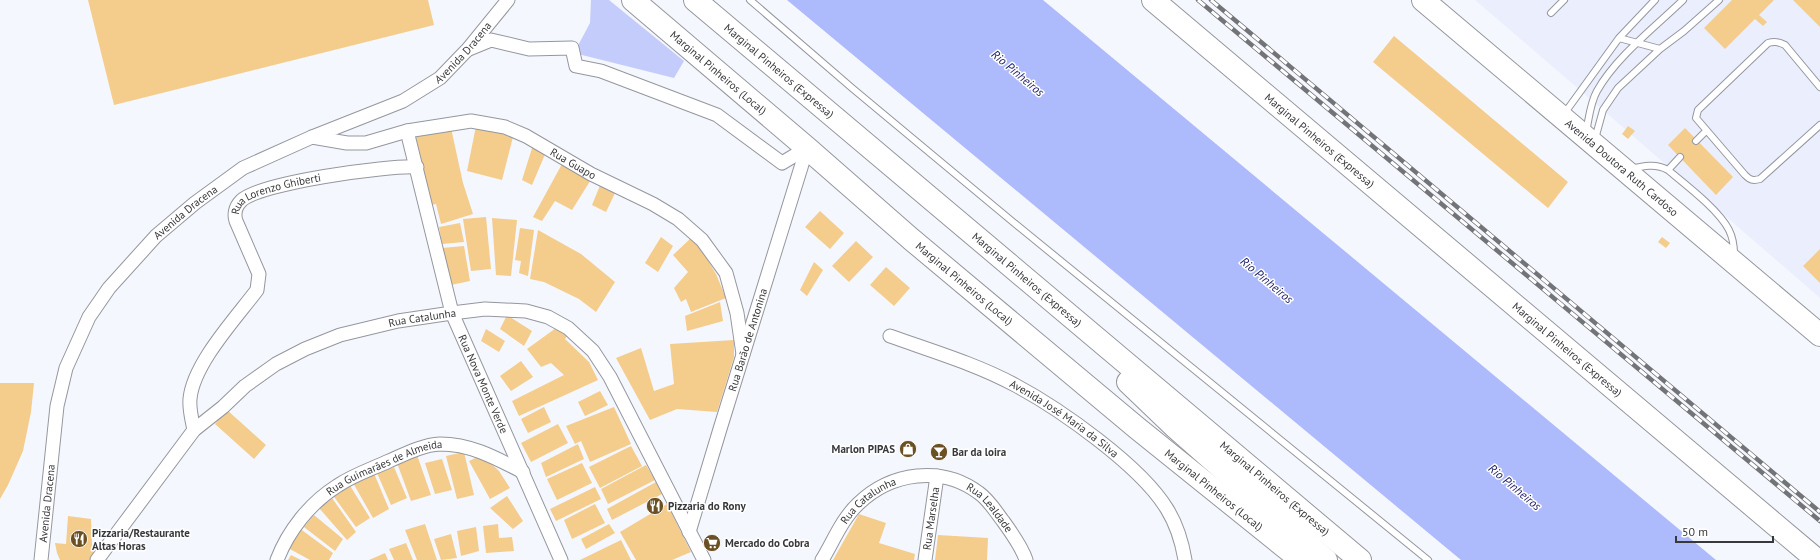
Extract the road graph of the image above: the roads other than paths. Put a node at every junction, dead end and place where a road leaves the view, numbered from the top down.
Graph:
1 (508, 0) edge
2 (633, 0) edge
3 (694, 0) edge
4 (750, 0) edge
5 (1153, 0) edge
6 (1423, 0) edge
7 (1564, 0) edge
8 (1655, 0) edge
9 (1683, 0) edge
10 (1719, 0) edge
11 (1551, 13) dead end
12 (1619, 38) junction
13 (1637, 43) junction
14 (468, 49) junction
15 (1660, 49) junction
16 (1820, 87) edge
17 (1562, 117) junction
18 (1820, 125) edge
19 (408, 131) junction
20 (1706, 131) junction
21 (312, 137) junction
22 (1590, 140) junction
23 (1696, 140) dead end
24 (807, 148) junction
25 (1680, 158) dead end
26 (417, 167) junction
27 (1626, 170) junction
28 (1668, 170) junction
29 (1734, 262) junction
30 (1048, 297) junction
31 (452, 313) junction
32 (1820, 335) edge
33 (890, 336) dead end
34 (743, 354) junction
35 (194, 430) junction
36 (523, 472) junction
37 (937, 476) junction
38 (690, 532) junction
39 (41, 560) edge
40 (97, 560) edge
41 (277, 560) edge
42 (561, 560) edge
43 (704, 560) edge
44 (822, 560) edge
45 (925, 560) edge
46 (1026, 560) edge
47 (1185, 560) edge
48 (1301, 560) edge
49 (1326, 560) edge
50 (1360, 560) edge
51 (1428, 560) edge
52 (1817, 560) edge

1 - 14 street, Avenida Dracena
2 - 24 highway, Marginal Pinheiros (Local)
3 - 30 highway, Marginal Pinheiros (Expressa)
4 - 51 lane
5 - 52 highway, Marginal Pinheiros (Expressa)
6 - 17 highway, Avenida Doutora Ruth Cardoso
7 - 11 lane
8 - 12 lane
9 - 13 lane
10 - 15 lane
12 - 13 lane
12 - 17 lane
13 - 15 lane
13 - 22 lane
14 - 21 street, Avenida Dracena
14 - 24 street
15 - 22 lane
16 - 20 lane
17 - 22 highway, Avenida Doutora Ruth Cardoso
18 - 20 lane
19 - 21 street, Rua Guapo
19 - 26 street, Rua Nova Monte Verde
19 - 34 street, Rua Guapo
20 - 23 lane
21 - 39 street, Avenida Dracena
22 - 27 highway, Avenida Doutora Ruth Cardoso
24 - 34 street, Rua Barão de Antonina
24 - 48 highway, Marginal Pinheiros (Local)
25 - 28 lane
26 - 31 street, Rua Nova Monte Verde
26 - 35 street, Rua Lorenzo Ghiberti
27 - 28 lane
27 - 29 highway, Avenida Doutora Ruth Cardoso
28 - 29 lane
29 - 32 highway, Avenida Doutora Ruth Cardoso
30 - 49 highway
30 - 50 highway, Marginal Pinheiros (Expressa)
31 - 35 street, Rua Catalunha
31 - 36 street, Rua Nova Monte Verde
31 - 38 street, Rua Catalunha
33 - 47 street, Avenida José Maria da Silva
34 - 38 street, Rua Barão de Antonina
35 - 40 street, Rua Catalunha
36 - 41 street, Rua Guimarães de Almeida
36 - 42 street, Rua Nova Monte Verde
37 - 44 street, Rua Catalunha
37 - 45 street, Rua Marselha
37 - 46 street, Rua Lealdade
38 - 43 street, Rua Catalunha

